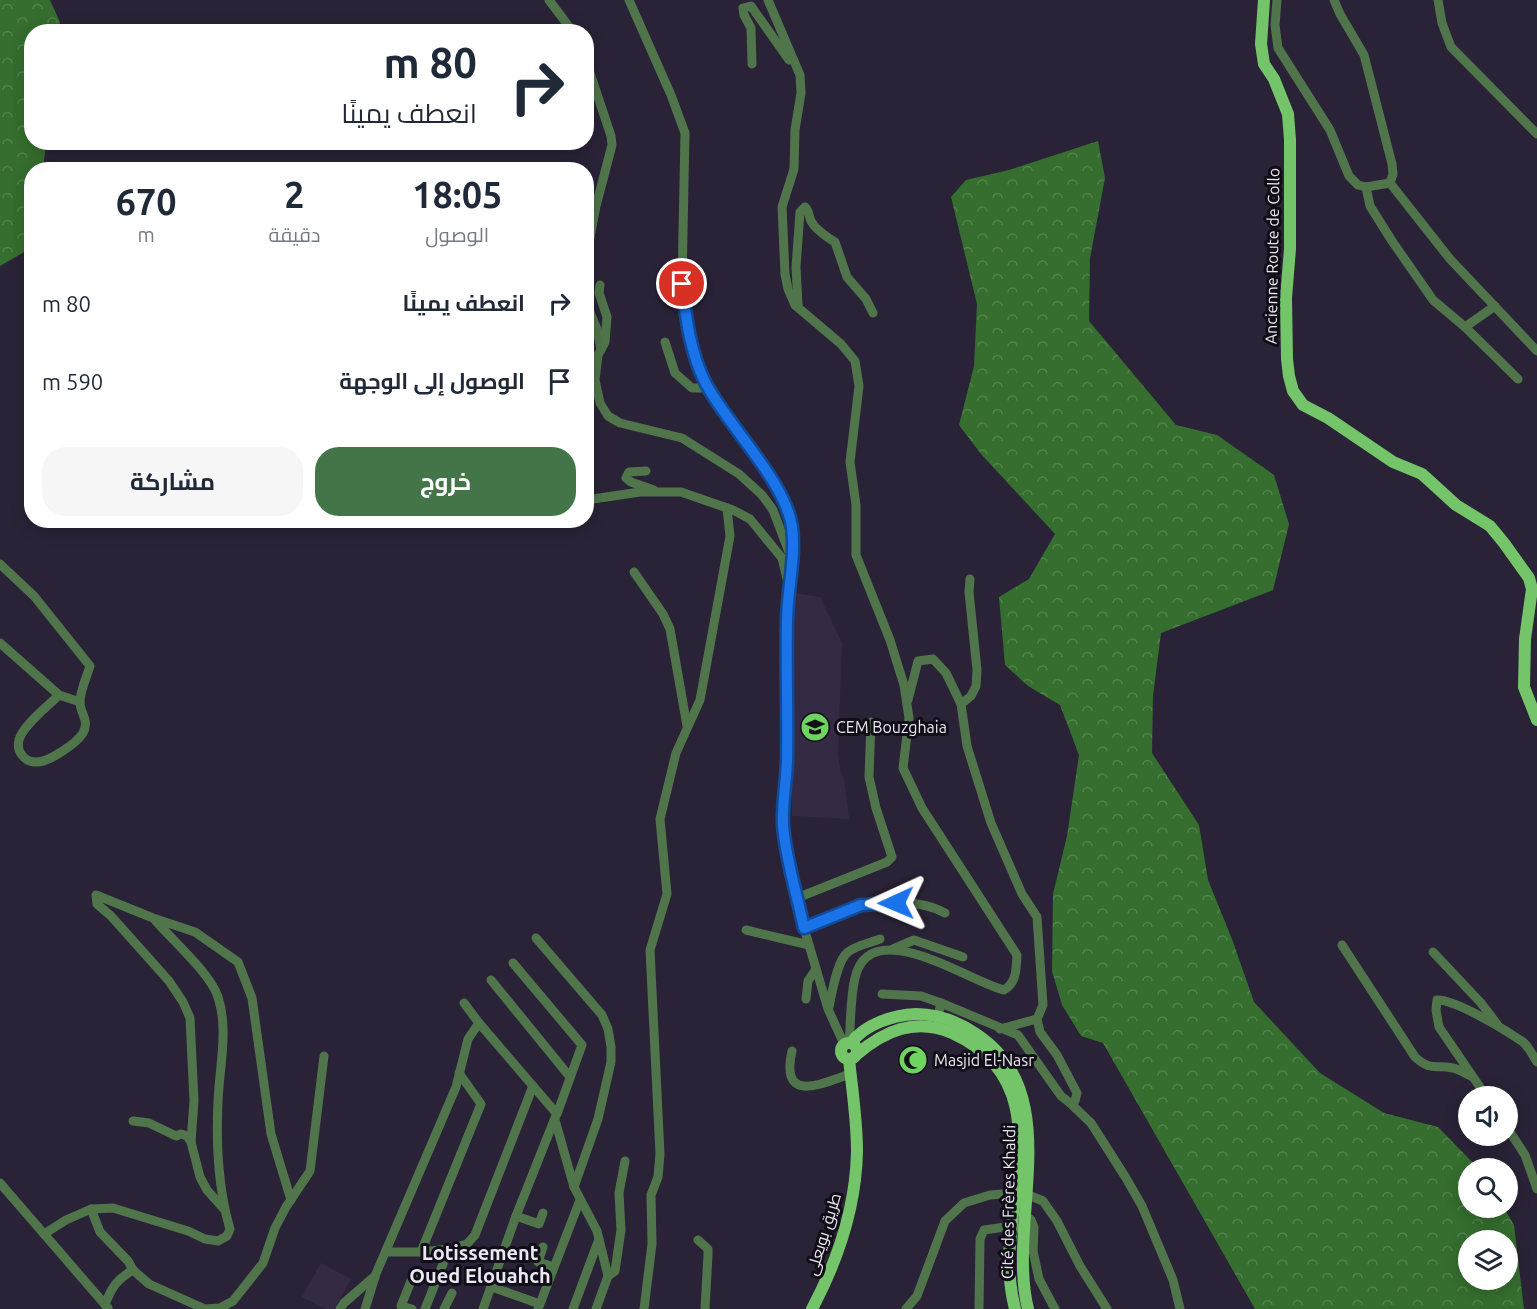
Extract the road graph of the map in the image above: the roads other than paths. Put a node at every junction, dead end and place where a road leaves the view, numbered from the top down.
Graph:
1 (549, 0) edge
2 (629, 0) edge
3 (768, 0) edge
4 (1264, 0) edge
5 (1277, 0) edge
6 (1334, 0) edge
7 (1438, 0) edge
8 (567, 24) edge
9 (752, 64) dead end
10 (800, 75) junction
11 (594, 84) edge
12 (1537, 134) edge
13 (1390, 183) junction
14 (1366, 187) junction
15 (594, 216) edge
16 (600, 285) dead end
17 (1495, 306) junction
18 (798, 307) junction
19 (873, 313) dead end
20 (594, 322) edge
21 (1465, 327) junction
22 (665, 342) dead end
23 (601, 350) junction
24 (1537, 351) edge
25 (1518, 379) dead end
26 (708, 388) junction
27 (646, 471) dead end
28 (662, 492) junction
29 (594, 499) edge
30 (727, 508) junction
31 (792, 560) junction
32 (0, 564) edge
33 (634, 572) dead end
34 (970, 579) dead end
35 (789, 590) junction
36 (0, 643) edge
37 (59, 695) junction
38 (80, 702) junction
39 (907, 702) junction
40 (962, 704) junction
41 (1537, 720) edge
42 (871, 722) dead end
43 (687, 726) junction
44 (797, 898) junction
45 (945, 913) dead end
46 (153, 918) junction
47 (804, 928) junction
48 (746, 930) dead end
49 (537, 938) dead end
50 (880, 939) dead end
51 (809, 945) junction
52 (1342, 945) dead end
53 (893, 949) junction
54 (1433, 952) dead end
55 (963, 957) dead end
56 (513, 963) dead end
57 (816, 969) junction
58 (836, 979) junction
59 (491, 980) dead end
60 (821, 984) junction
61 (882, 994) dead end
62 (806, 999) dead end
63 (465, 1003) dead end
64 (941, 1003) junction
65 (828, 1009) junction
66 (938, 1016) junction
67 (1037, 1019) junction
68 (479, 1023) junction
69 (1000, 1029) junction
70 (1500, 1029) junction
71 (850, 1049) junction
72 (792, 1051) dead end
73 (324, 1056) dead end
74 (1537, 1062) edge
75 (459, 1073) junction
76 (850, 1074) junction
77 (570, 1077) junction
78 (1474, 1078) junction
79 (532, 1086) junction
80 (1479, 1086) edge
81 (1070, 1103) junction
82 (556, 1117) junction
83 (133, 1120) dead end
84 (191, 1142) junction
85 (1518, 1144) edge
86 (625, 1161) dead end
87 (0, 1183) edge
88 (574, 1187) junction
89 (1537, 1189) edge
90 (1021, 1194) junction
91 (291, 1200) junction
92 (580, 1200) junction
93 (92, 1209) junction
94 (224, 1209) junction
95 (1019, 1212) junction
96 (543, 1213) dead end
97 (516, 1216) junction
98 (1018, 1228) junction
99 (44, 1234) junction
100 (599, 1239) junction
101 (698, 1240) dead end
102 (543, 1247) dead end
103 (449, 1249) junction
104 (386, 1252) junction
105 (421, 1252) junction
106 (554, 1267) junction
107 (133, 1270) junction
108 (375, 1276) junction
109 (413, 1276) dead end
110 (608, 1276) junction
111 (492, 1287) junction
112 (452, 1293) dead end
113 (539, 1306) edge
114 (107, 1307) edge
115 (340, 1309) edge
116 (365, 1309) edge
117 (412, 1309) edge
118 (425, 1309) edge
119 (444, 1309) edge
120 (483, 1309) edge
121 (573, 1309) edge
122 (596, 1309) edge
123 (644, 1309) edge
124 (705, 1309) edge
125 (812, 1309) edge
126 (906, 1309) edge
127 (979, 1309) edge
128 (1015, 1309) edge
129 (1028, 1309) edge
130 (1055, 1309) edge
131 (1107, 1309) edge
132 (1180, 1309) edge

1 - 8 street
2 - 26 street
3 - 10 street
4 - 41 main road, Ancienne Route de Collo
5 - 14 street
6 - 13 street
7 - 12 street
9 - 10 street
10 - 18 street
11 - 15 street
13 - 14 street
13 - 17 street
14 - 21 street
16 - 23 street
17 - 21 street
17 - 24 street
18 - 19 street
18 - 39 street
20 - 23 street
21 - 25 street
22 - 26 street
23 - 31 street
26 - 31 street
27 - 28 street
28 - 29 street
28 - 30 street
30 - 35 street
30 - 43 street
31 - 35 street
32 - 38 street
33 - 43 street
34 - 40 street
35 - 44 street
36 - 37 street
37 - 38 street
37 - 38 street
39 - 40 street
39 - 53 street
40 - 67 street
42 - 44 street
43 - 123 street
44 - 47 street
45 - 47 street
46 - 84 street
46 - 91 street
46 - 94 street
47 - 51 street
48 - 51 street
49 - 88 street
50 - 58 street
51 - 57 street
52 - 78 street
53 - 55 street
53 - 71 street
54 - 70 street
56 - 77 street
57 - 60 street
57 - 62 street
58 - 60 street
58 - 65 street
59 - 77 street
60 - 65 street
61 - 64 street
63 - 68 street
64 - 66 street
64 - 69 street
65 - 71 street
66 - 71 main road, Cité des Frères Khaldi
66 - 90 main road, Cité des Frères Khaldi
67 - 69 street
67 - 81 street
68 - 75 street
68 - 79 street
69 - 81 street
70 - 74 street
70 - 78 street
71 - 76 main road, طريق بويعلى
71 - 90 main road, Cité des Frères Khaldi
72 - 76 street
73 - 91 street
75 - 104 street
75 - 105 street
76 - 125 main road, طريق بويعلى
77 - 82 street
78 - 80 street
79 - 82 street
79 - 103 street
81 - 132 street
82 - 88 street
82 - 97 street
83 - 84 street
84 - 94 street
85 - 89 street
86 - 110 street
87 - 99 street
88 - 92 street
90 - 95 main road, Cité des Frères Khaldi
90 - 126 street
90 - 131 street
91 - 107 street
92 - 100 street
92 - 106 street
93 - 94 street
93 - 99 street
93 - 107 street
95 - 98 main road, Cité des Frères Khaldi
95 - 130 street
96 - 97 street
97 - 111 street
98 - 127 street
98 - 128 main road, Cité des Frères Khaldi
98 - 129 main road, Cité des Frères Khaldi
99 - 114 street
100 - 110 street
100 - 121 street
101 - 124 street
102 - 106 street
103 - 105 street
103 - 118 street
104 - 105 street
104 - 108 street
106 - 113 street
107 - 114 street
108 - 115 street
108 - 116 street
109 - 117 street
110 - 122 street
111 - 113 street
111 - 120 street
112 - 119 street

